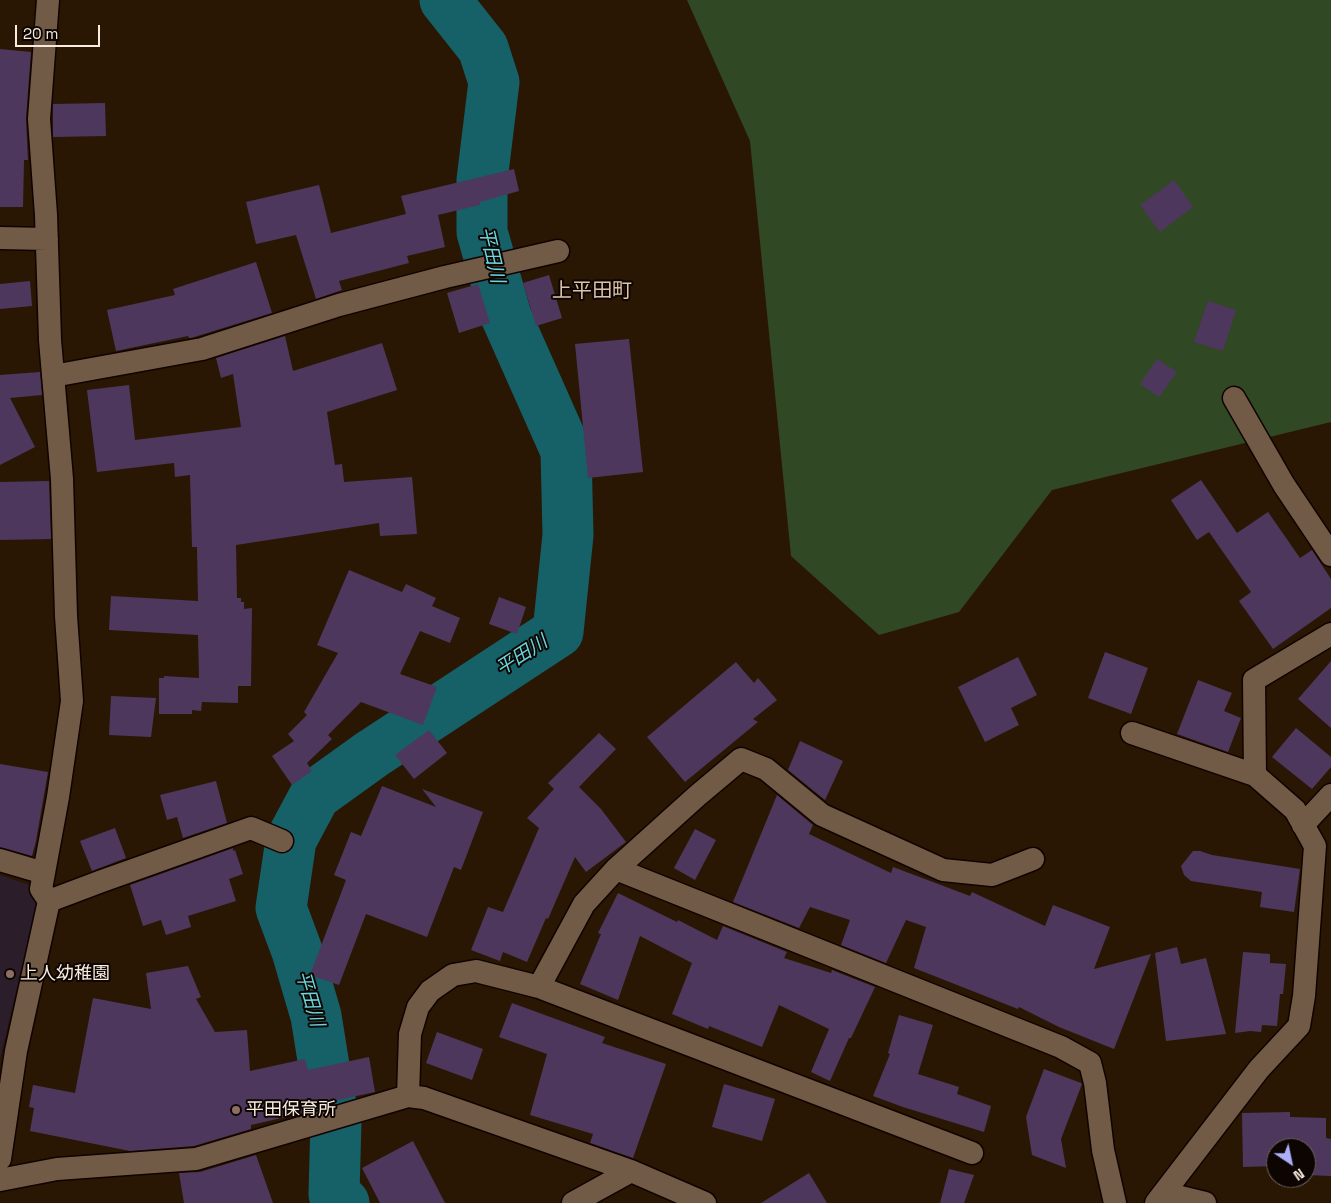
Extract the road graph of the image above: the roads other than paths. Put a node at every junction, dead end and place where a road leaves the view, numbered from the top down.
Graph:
1 (48, 0) edge
2 (0, 238) edge
3 (47, 240) junction
4 (558, 251) dead end
5 (53, 376) junction
6 (1234, 398) dead end
7 (1331, 555) edge
8 (1331, 634) edge
9 (1132, 733) dead end
10 (1255, 774) junction
11 (1331, 795) edge
12 (1303, 825) junction
13 (282, 841) dead end
14 (1033, 858) dead end
15 (0, 860) edge
16 (616, 869) junction
17 (44, 873) junction
18 (50, 901) junction
19 (539, 987) junction
20 (408, 1096) junction
21 (972, 1153) dead end
22 (0, 1159) edge
23 (631, 1171) junction
24 (0, 1180) edge
25 (1160, 1198) edge
26 (573, 1203) edge
27 (705, 1203) edge
28 (1115, 1203) edge
29 (1205, 1203) edge

1 - 3 street
2 - 3 street
3 - 5 street
4 - 5 street
5 - 17 street
6 - 7 street
8 - 10 street
9 - 10 street
10 - 12 street
11 - 12 street
12 - 25 street
13 - 18 street
14 - 16 street
15 - 17 street
16 - 19 street
16 - 28 street
17 - 18 street
18 - 22 street
19 - 20 street
19 - 21 street
20 - 23 street
20 - 24 street
23 - 26 street
23 - 27 street
25 - 29 street

